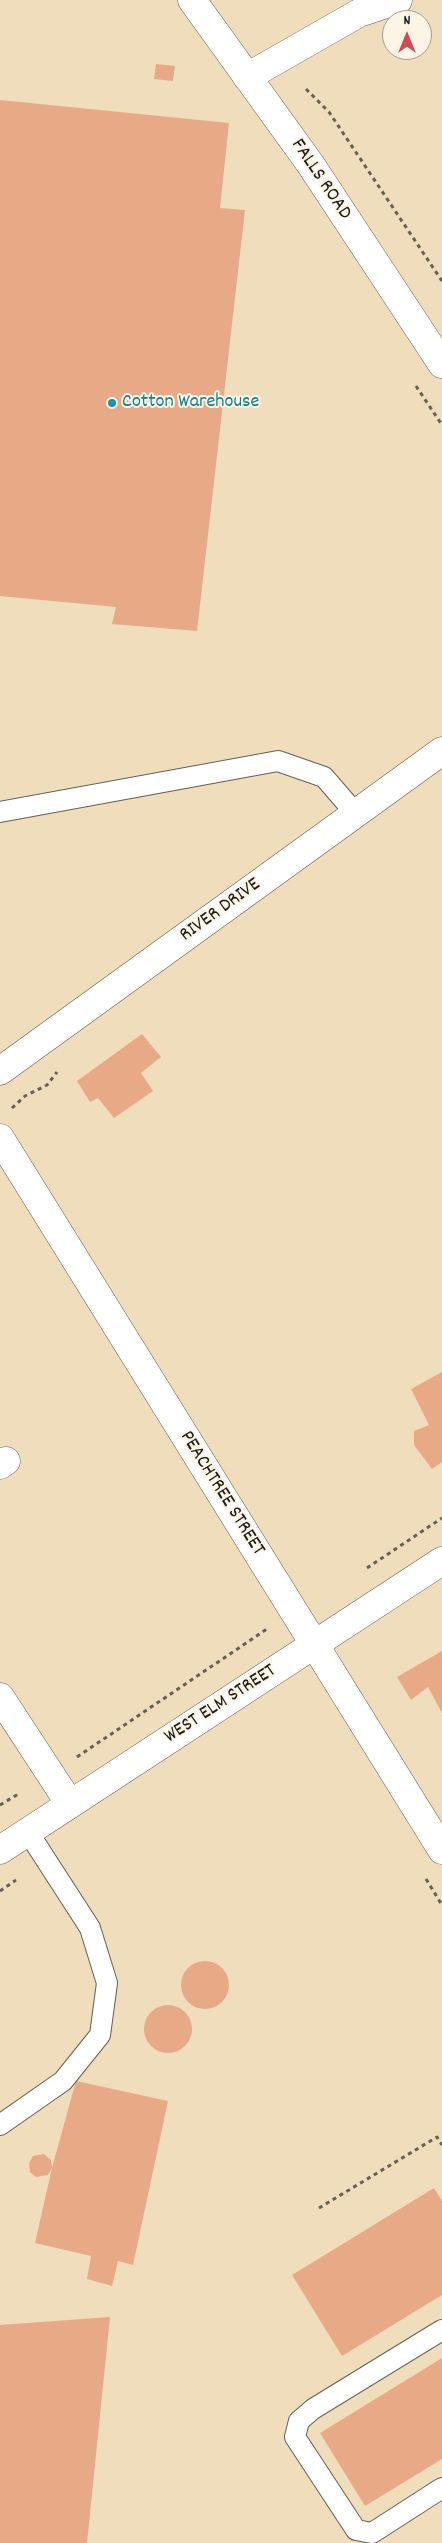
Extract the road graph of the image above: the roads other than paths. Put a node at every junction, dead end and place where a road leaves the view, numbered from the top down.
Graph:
1 (192, 0) edge
2 (398, 0) edge
3 (247, 76) junction
4 (442, 364) edge
5 (442, 751) edge
6 (0, 812) edge
7 (356, 814) junction
8 (0, 1071) edge
9 (0, 1138) edge
10 (442, 1561) edge
11 (315, 1644) junction
12 (0, 1697) edge
13 (70, 1804) junction
14 (28, 1832) junction
15 (0, 1850) edge
16 (442, 1850) edge
17 (0, 2125) edge
18 (442, 2330) edge
19 (442, 2488) edge

1 - 3 street, FALLS ROAD
2 - 3 street
3 - 4 street, FALLS ROAD
5 - 7 street, RIVER DRIVE
6 - 7 lane
7 - 8 street, RIVER DRIVE
9 - 11 street, PEACHTREE STREET
10 - 11 street, WEST ELM STREET
11 - 13 street, WEST ELM STREET
11 - 16 street, PEACHTREE STREET
12 - 13 street
13 - 14 street, WEST ELM STREET
14 - 15 street, WEST ELM STREET
14 - 17 lane
18 - 19 lane

